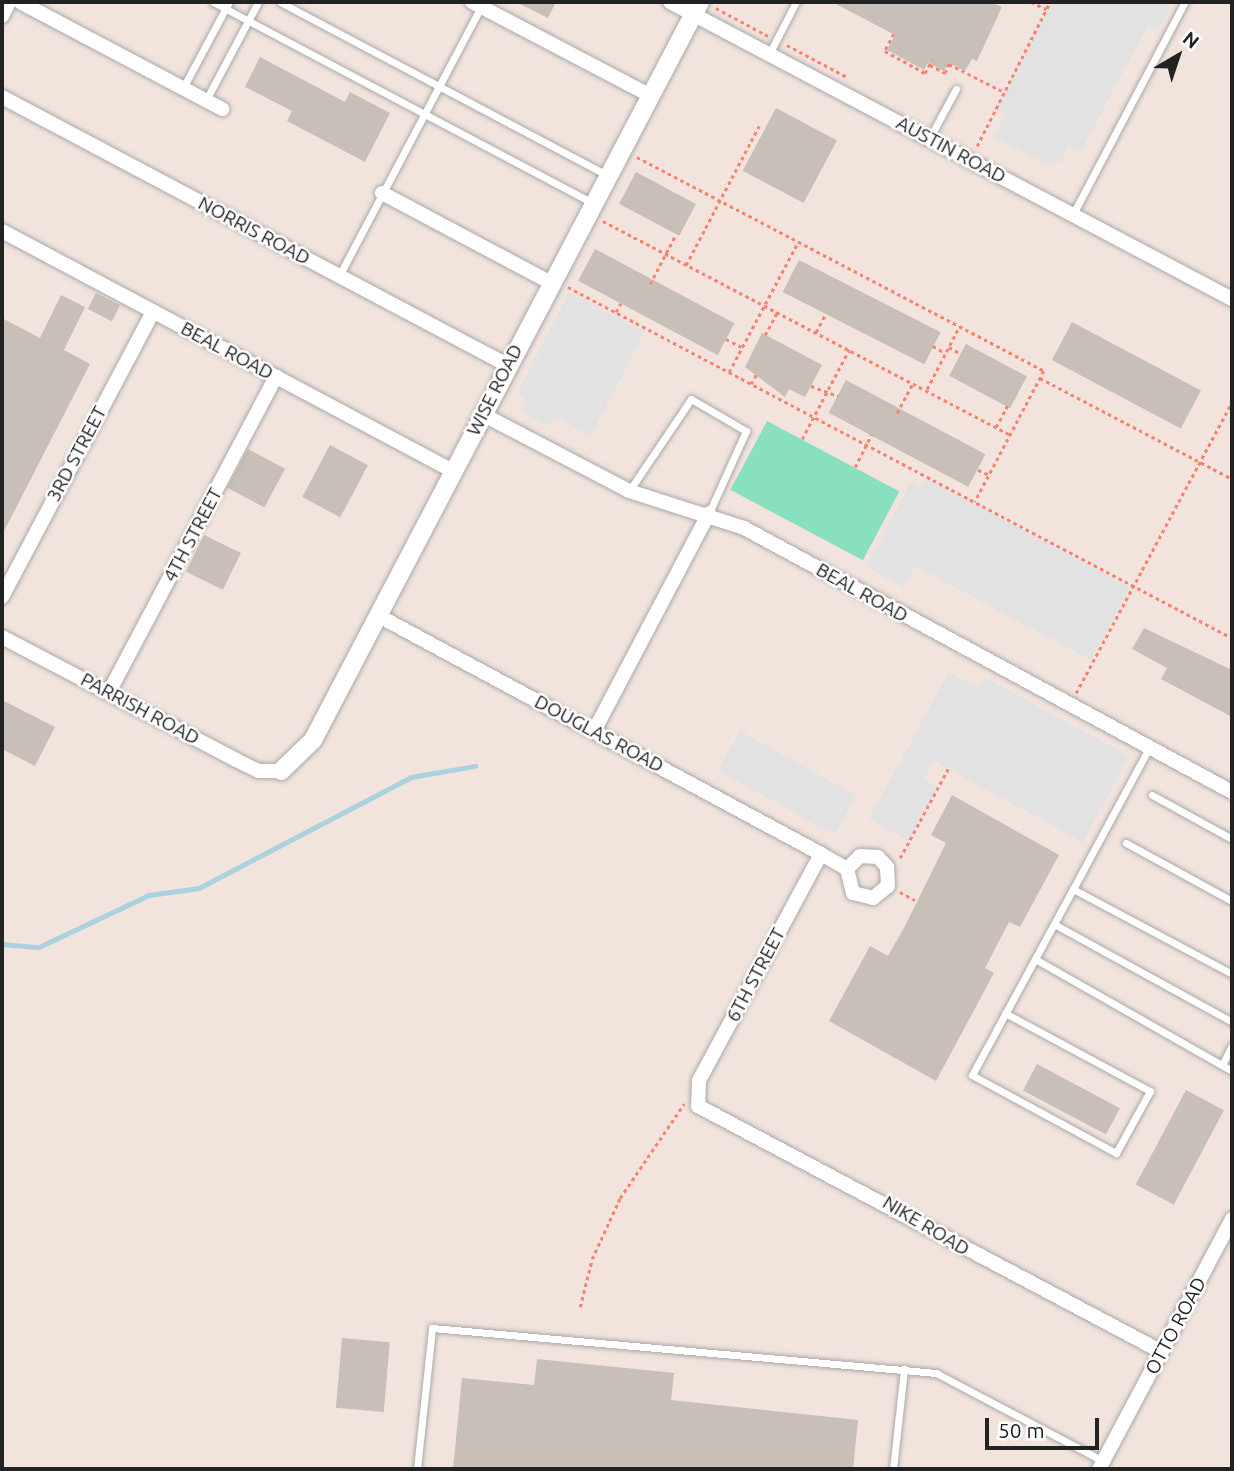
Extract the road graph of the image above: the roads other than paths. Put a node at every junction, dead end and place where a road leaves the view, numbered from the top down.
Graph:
1 (9, 2) edge
2 (20, 2) edge
3 (214, 2) edge
4 (258, 2) edge
5 (280, 2) edge
6 (670, 2) edge
7 (796, 2) edge
8 (1185, 2) edge
9 (479, 3) edge
10 (227, 5) edge
11 (697, 8) edge
12 (2, 16) edge
13 (248, 20) junction
14 (769, 54) junction
15 (439, 86) junction
16 (183, 89) junction
17 (956, 89) dead end
18 (2, 96) edge
19 (651, 96) junction
20 (206, 101) junction
21 (222, 109) dead end
22 (424, 114) junction
23 (929, 139) junction
24 (608, 175) junction
25 (382, 193) junction
26 (590, 208) junction
27 (1072, 215) junction
28 (2, 231) edge
29 (339, 275) junction
30 (552, 281) junction
31 (1232, 299) edge
32 (153, 312) junction
33 (507, 365) junction
34 (276, 377) junction
35 (482, 414) junction
36 (453, 471) junction
37 (629, 491) junction
38 (709, 513) junction
39 (2, 597) edge
40 (377, 615) junction
41 (2, 637) edge
42 (109, 692) junction
43 (594, 731) junction
44 (1149, 748) junction
45 (281, 771) joint
46 (1232, 792) edge
47 (1152, 795) dead end
48 (1232, 839) edge
49 (1126, 844) dead end
50 (821, 854) junction
51 (846, 869) dead end
52 (1073, 889) junction
53 (1232, 901) edge
54 (1054, 925) junction
55 (1035, 959) junction
56 (1232, 974) edge
57 (1005, 1013) junction
58 (1232, 1022) edge
59 (1232, 1045) edge
60 (1222, 1065) junction
61 (1232, 1071) edge
62 (695, 1094) joint
63 (1232, 1219) edge
64 (1162, 1352) junction
65 (904, 1369) junction
66 (1101, 1465) edge
67 (418, 1469) edge
68 (893, 1469) edge

1 - 12 street
2 - 16 street
3 - 10 lane
4 - 13 lane
5 - 15 lane
6 - 11 street, AUSTIN ROAD
7 - 14 lane
8 - 27 lane
9 - 15 lane
9 - 19 street
10 - 13 lane
10 - 16 lane
11 - 14 street, AUSTIN ROAD
11 - 19 street, WISE ROAD
13 - 20 lane
13 - 22 lane
14 - 23 street, AUSTIN ROAD
15 - 22 lane
15 - 24 lane
16 - 20 street
17 - 23 lane
18 - 29 street, NORRIS ROAD
19 - 24 street, WISE ROAD
20 - 21 street
22 - 25 lane
22 - 26 lane
23 - 27 street, AUSTIN ROAD
24 - 26 street, WISE ROAD
25 - 29 lane
25 - 30 street
26 - 30 street, WISE ROAD
27 - 31 street, AUSTIN ROAD
28 - 32 street, BEAL ROAD
29 - 33 street, NORRIS ROAD
30 - 33 street, WISE ROAD
32 - 34 street, BEAL ROAD
32 - 39 street, 3RD STREET
33 - 35 street, WISE ROAD
34 - 36 street, BEAL ROAD
34 - 42 street, 4TH STREET
35 - 36 street, WISE ROAD
35 - 37 street, BEAL ROAD
36 - 40 street, WISE ROAD
37 - 38 street, BEAL ROAD
37 - 38 lane
38 - 43 street
38 - 44 street, BEAL ROAD
40 - 43 street, DOUGLAS ROAD
40 - 45 street, WISE ROAD
41 - 42 street, PARRISH ROAD
42 - 45 street, PARRISH ROAD
43 - 50 street, DOUGLAS ROAD
44 - 46 street, BEAL ROAD
44 - 52 lane
47 - 48 lane
49 - 53 lane
50 - 51 street, DOUGLAS ROAD
50 - 62 street, 6TH STREET
52 - 54 lane
52 - 56 lane
54 - 55 lane
54 - 58 lane
55 - 57 lane
55 - 60 lane
57 - 57 lane
59 - 60 lane
60 - 61 lane
62 - 64 street, NIKE ROAD
63 - 64 street, OTTO ROAD
64 - 66 street, OTTO ROAD
65 - 66 lane
65 - 67 lane
65 - 68 lane

